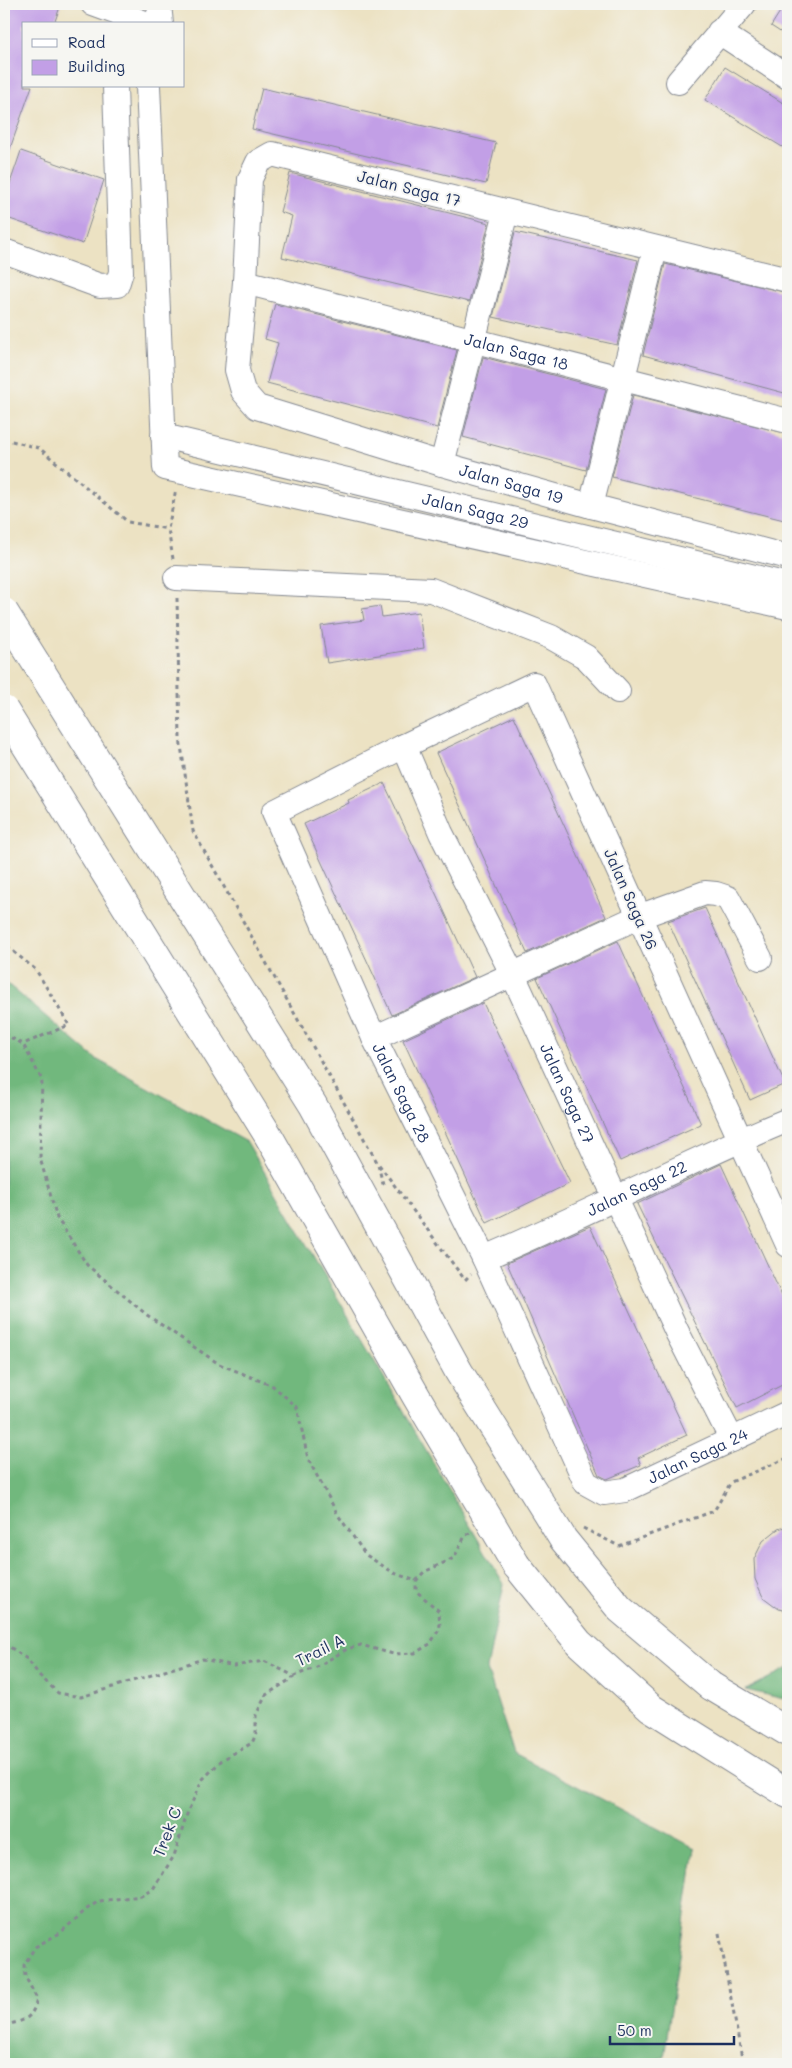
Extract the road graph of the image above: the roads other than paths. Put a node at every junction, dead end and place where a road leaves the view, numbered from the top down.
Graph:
1 (744, 4) edge
2 (106, 13) edge
3 (154, 19) edge
4 (719, 32) junction
5 (788, 77) edge
6 (678, 82) dead end
7 (115, 88) edge
8 (148, 88) edge
9 (164, 88) edge
10 (506, 212) junction
11 (655, 249) junction
12 (4, 251) edge
13 (788, 280) edge
14 (246, 282) junction
15 (474, 340) junction
16 (622, 379) junction
17 (243, 391) joint
18 (788, 421) edge
19 (170, 438) junction
20 (442, 464) junction
21 (590, 506) junction
22 (788, 557) edge
23 (176, 578) road end
24 (788, 585) edge
25 (788, 607) edge
26 (4, 612) edge
27 (618, 691) dead end
28 (4, 710) edge
29 (404, 746) junction
30 (638, 916) junction
31 (760, 958) dead end
32 (513, 975) junction
33 (374, 1038) junction
34 (788, 1120) edge
35 (739, 1140) junction
36 (616, 1198) junction
37 (788, 1245) edge
38 (484, 1258) junction
39 (788, 1413) edge
40 (732, 1440) junction
41 (604, 1493) joint
42 (788, 1732) edge
43 (788, 1794) edge

1 - 4 street
2 - 3 street
4 - 5 street
4 - 6 street
7 - 12 street
8 - 19 street
9 - 19 street
10 - 11 street, Jalan Saga 17
10 - 14 street, Jalan Saga 17
10 - 15 street
11 - 13 street, Jalan Saga 17
11 - 16 street
14 - 15 street, Jalan Saga 18
14 - 17 street, Jalan Saga 17
15 - 16 street, Jalan Saga 18
15 - 20 street
16 - 18 street, Jalan Saga 18
16 - 21 street
17 - 20 street, Jalan Saga 19
19 - 24 street, Jalan Saga 29
19 - 25 street, Jalan Saga 29
20 - 21 street, Jalan Saga 19
21 - 22 street, Jalan Saga 19
23 - 27 street
26 - 42 highway, bridge
28 - 43 highway, bridge
29 - 30 street, Jalan Saga 26
29 - 32 street, Jalan Saga 27
29 - 33 street, Jalan Saga 28
30 - 31 street
30 - 32 street
30 - 35 street, Jalan Saga 26
32 - 33 street
32 - 36 street, Jalan Saga 27
33 - 38 street, Jalan Saga 28
34 - 35 street, Jalan Saga 22
35 - 36 street, Jalan Saga 22
35 - 37 street, Jalan Saga 26
36 - 38 street, Jalan Saga 22
36 - 40 street, Jalan Saga 27
38 - 41 street, Jalan Saga 28
39 - 40 street, Jalan Saga 24
40 - 41 street, Jalan Saga 24

